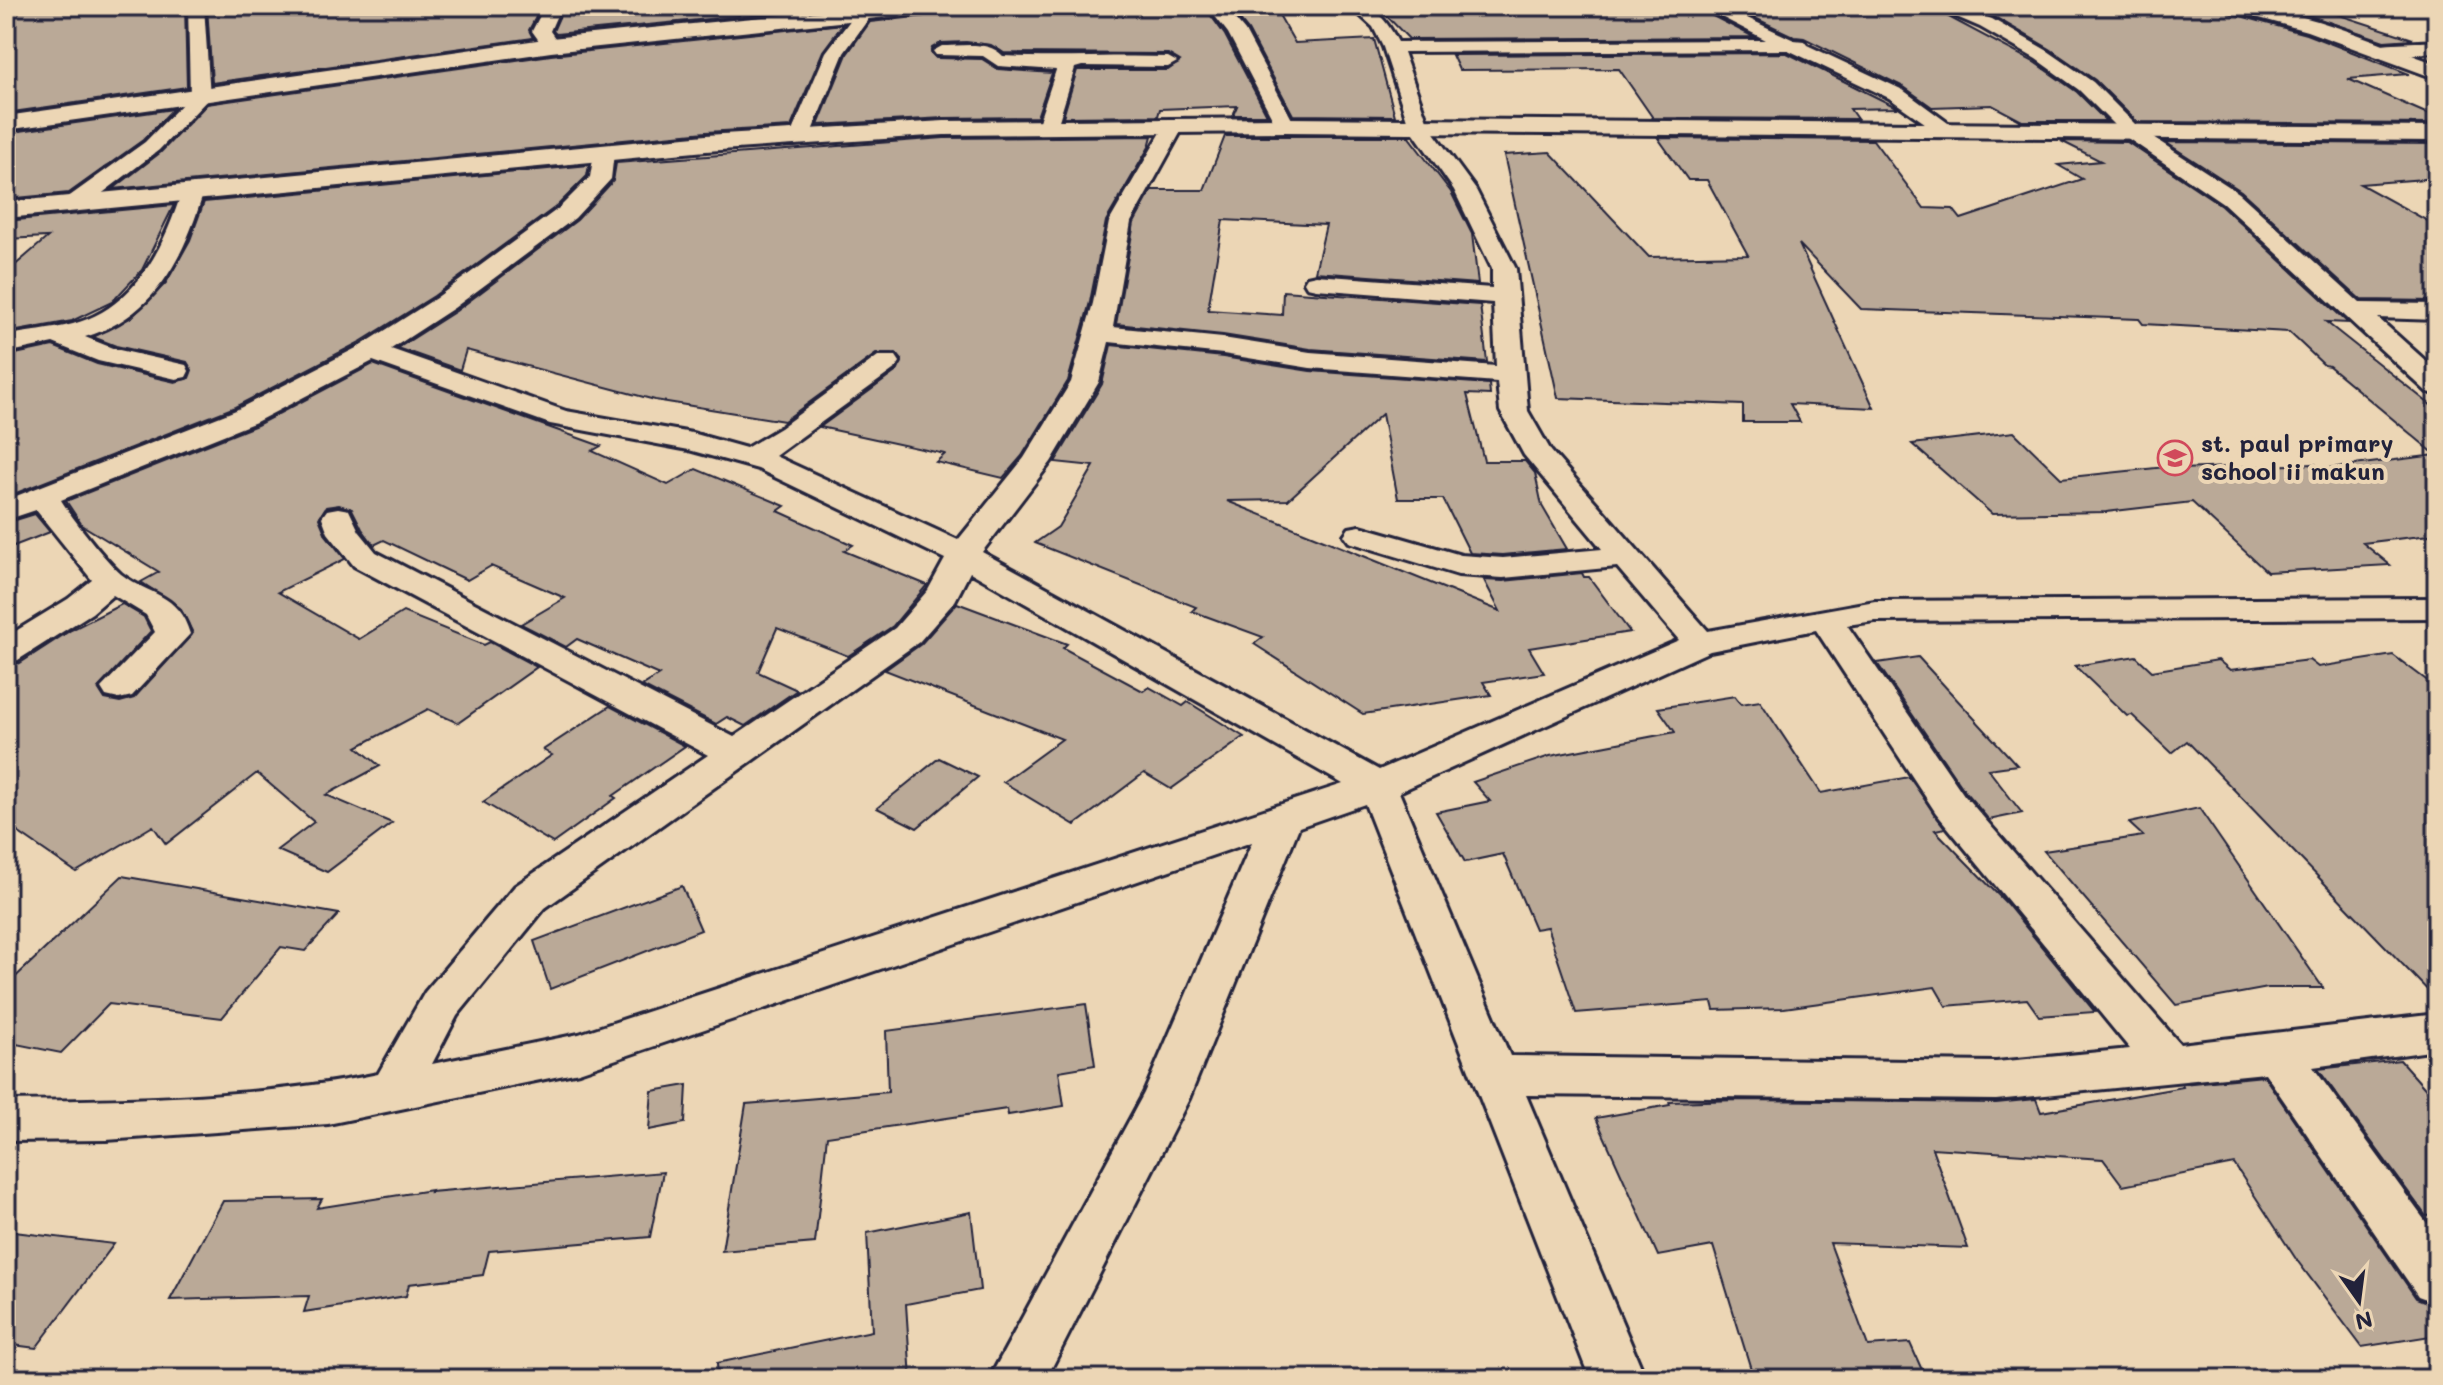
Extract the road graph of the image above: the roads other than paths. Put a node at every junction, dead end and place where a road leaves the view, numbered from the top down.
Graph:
1 (196, 6) edge
2 (553, 6) edge
3 (934, 6) edge
4 (1215, 6) edge
5 (1358, 6) edge
6 (1708, 6) edge
7 (1939, 6) edge
8 (2237, 6) edge
9 (864, 14) junction
10 (551, 45) junction
11 (1798, 45) junction
12 (2437, 46) edge
13 (1392, 47) junction
14 (2377, 48) junction
15 (942, 51) dead end
16 (1168, 62) dead end
17 (1067, 65) junction
18 (2437, 72) edge
19 (200, 97) junction
20 (6, 123) edge
21 (1285, 125) junction
22 (1174, 126) junction
23 (1419, 126) junction
24 (1047, 127) junction
25 (1949, 131) junction
26 (2133, 133) junction
27 (2437, 134) edge
28 (800, 136) junction
29 (604, 153) junction
30 (193, 191) junction
31 (75, 203) junction
32 (6, 210) edge
33 (1316, 282) dead end
34 (1505, 296) junction
35 (2355, 310) junction
36 (2437, 312) edge
37 (1098, 333) junction
38 (56, 335) junction
39 (6, 345) edge
40 (371, 351) junction
41 (887, 362) dead end
42 (176, 371) dead end
43 (1510, 375) junction
44 (2437, 386) edge
45 (750, 458) junction
46 (44, 497) junction
47 (6, 511) edge
48 (338, 517) dead end
49 (1360, 535) dead end
50 (963, 555) junction
51 (1626, 556) junction
52 (110, 581) junction
53 (2437, 608) edge
54 (1825, 618) junction
55 (1700, 643) junction
56 (6, 652) edge
57 (119, 688) dead end
58 (736, 754) junction
59 (1377, 786) junction
60 (1282, 819) junction
61 (2437, 1032) edge
62 (2277, 1053) junction
63 (2168, 1062) junction
64 (1494, 1075) junction
65 (393, 1091) junction
66 (6, 1121) edge
67 (2437, 1279) edge
68 (1017, 1379) edge
69 (1618, 1379) edge

1 - 19 street
2 - 10 street
3 - 9 main road
4 - 21 street
5 - 13 street
6 - 11 street
7 - 26 street
8 - 14 main road
9 - 10 main road
9 - 28 street
10 - 19 main road
11 - 13 street
11 - 25 street
12 - 14 street
13 - 23 street
14 - 18 main road
15 - 17 street
16 - 17 street
17 - 24 street
19 - 20 main road
19 - 31 street
21 - 22 main road
21 - 23 main road
22 - 24 main road
22 - 37 street
23 - 25 main road
23 - 34 street
24 - 28 main road
25 - 26 main road
26 - 27 main road
26 - 35 street
28 - 29 main road
29 - 30 main road
29 - 40 street
30 - 31 main road
30 - 38 street
31 - 32 main road
33 - 34 street
34 - 43 street
35 - 36 street
35 - 44 street
37 - 43 street
37 - 50 street
38 - 39 street
38 - 42 street
40 - 45 street
40 - 46 street
41 - 45 street
43 - 51 street
45 - 50 street
46 - 47 street
46 - 52 street
48 - 58 street
49 - 51 street
50 - 58 street
50 - 59 street
51 - 55 street
52 - 56 street
52 - 57 street
53 - 54 street
54 - 55 street
54 - 63 street
55 - 59 street
58 - 65 street
59 - 60 street
59 - 64 street
60 - 65 street
60 - 68 street
61 - 62 street
62 - 63 street
62 - 67 street
63 - 64 street
64 - 69 street
65 - 66 street

